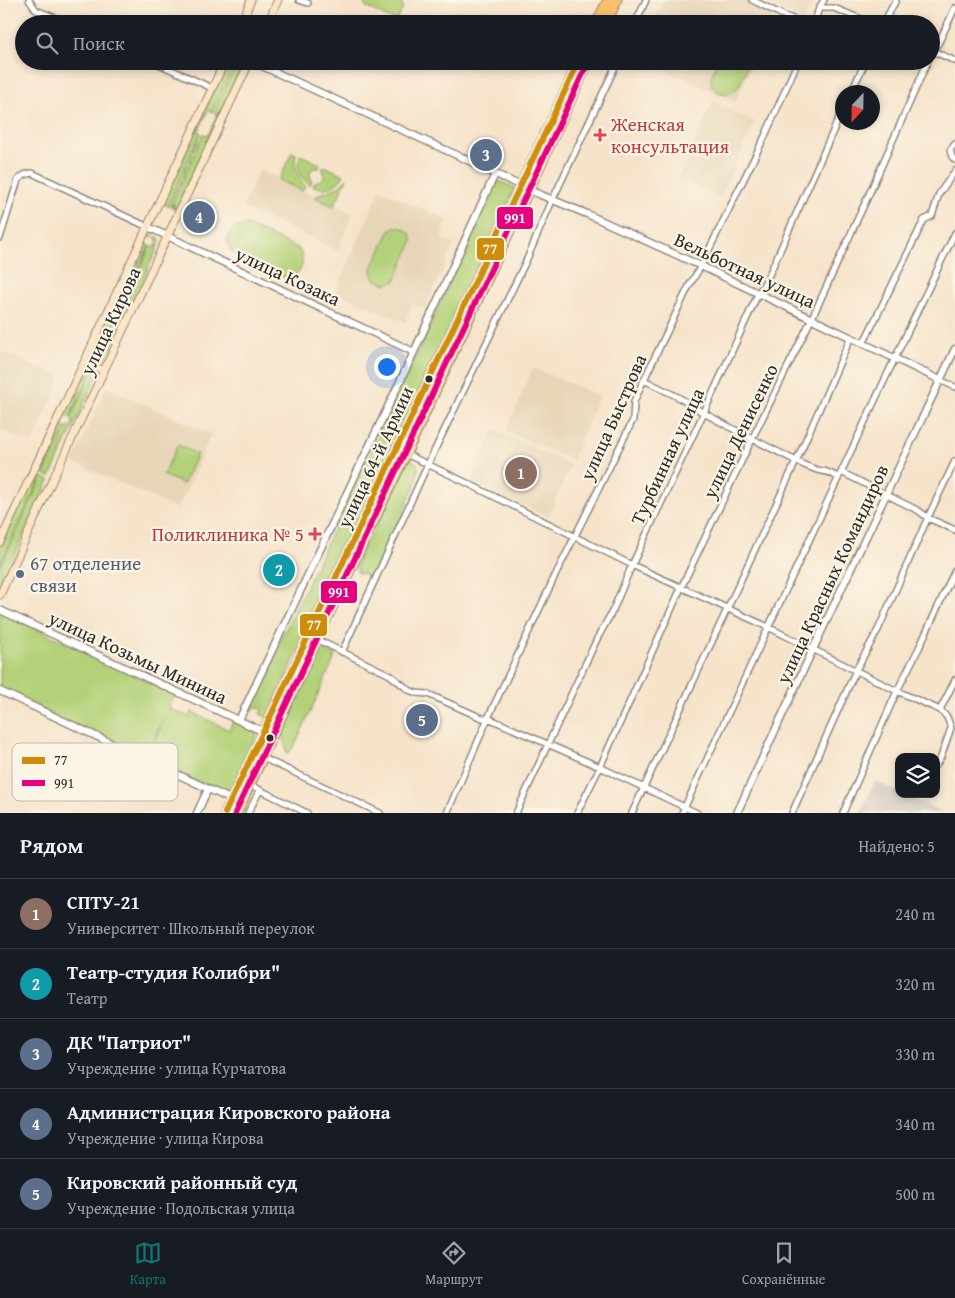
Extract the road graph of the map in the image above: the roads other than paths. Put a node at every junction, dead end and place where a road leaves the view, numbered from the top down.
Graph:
1 (29, 0) edge
2 (251, 0) edge
3 (278, 0) edge
4 (299, 0) edge
5 (608, 0) edge
6 (617, 0) edge
7 (646, 0) edge
8 (752, 0) edge
9 (824, 0) edge
10 (896, 0) edge
11 (308, 3) dead end
12 (819, 8) junction
13 (955, 8) edge
14 (48, 15) edge
15 (245, 15) edge
16 (271, 15) edge
17 (600, 15) edge
18 (610, 15) edge
19 (639, 15) edge
20 (783, 15) edge
21 (817, 15) edge
22 (851, 15) edge
23 (888, 15) edge
24 (940, 40) edge
25 (940, 55) edge
26 (955, 62) edge
27 (172, 70) edge
28 (221, 70) edge
29 (247, 70) edge
30 (270, 70) edge
31 (575, 70) edge
32 (585, 70) edge
33 (614, 70) edge
34 (794, 70) edge
35 (862, 70) edge
36 (924, 70) edge
37 (854, 85) edge
38 (212, 88) junction
39 (835, 127) edge
40 (955, 144) edge
41 (955, 160) edge
42 (955, 171) edge
43 (495, 174) junction
44 (520, 186) junction
45 (529, 190) junction
46 (553, 200) junction
47 (148, 227) junction
48 (955, 232) edge
49 (168, 236) junction
50 (0, 238) edge
51 (701, 266) junction
52 (758, 294) junction
53 (812, 318) junction
54 (851, 337) junction
55 (864, 342) junction
56 (955, 348) edge
57 (414, 352) junction
58 (895, 357) junction
59 (84, 362) junction
60 (104, 371) junction
61 (644, 380) junction
62 (940, 380) junction
63 (955, 387) edge
64 (704, 414) junction
65 (753, 438) junction
66 (406, 454) junction
67 (797, 460) junction
68 (955, 461) edge
69 (428, 464) junction
70 (840, 474) junction
71 (887, 495) junction
72 (928, 518) junction
73 (955, 530) edge
74 (574, 536) junction
75 (0, 542) edge
76 (350, 546) junction
77 (360, 551) junction
78 (632, 565) junction
79 (955, 570) edge
80 (681, 588) junction
81 (0, 595) edge
82 (727, 609) junction
83 (0, 610) edge
84 (768, 627) junction
85 (313, 638) junction
86 (812, 649) junction
87 (342, 652) junction
88 (856, 670) junction
89 (955, 680) edge
90 (0, 691) edge
91 (897, 691) junction
92 (940, 710) junction
93 (488, 718) junction
94 (239, 720) junction
95 (264, 732) junction
96 (110, 743) edge
97 (548, 744) junction
98 (263, 758) junction
99 (940, 759) edge
100 (600, 767) junction
101 (178, 775) edge
102 (250, 785) junction
103 (644, 788) junction
104 (208, 789) junction
105 (260, 790) junction
106 (232, 800) junction
107 (684, 810) edge
108 (197, 813) edge
109 (226, 813) edge
110 (237, 813) edge
111 (248, 813) edge
112 (307, 813) edge
113 (380, 813) edge
114 (447, 813) edge
115 (516, 813) edge
116 (577, 813) edge
117 (632, 813) edge
118 (697, 813) edge
119 (737, 813) edge
120 (792, 813) edge
121 (843, 813) edge

1 - 14 street
2 - 15 main road
3 - 16 main road
4 - 11 street
5 - 17 highway
6 - 18 highway
7 - 19 street
8 - 20 street
9 - 12 street
10 - 23 street
12 - 21 street
12 - 22 street
13 - 24 street
25 - 26 street
27 - 38 street
28 - 38 main road, улица Кирова
29 - 49 main road, улица Кирова
30 - 43 street, Вельботная улица
31 - 44 highway, улица 64-й Армии
32 - 45 highway, улица 64-й Армии
33 - 46 street
34 - 51 street, улица Быстрова
35 - 37 street
36 - 53 street, улица Денисенко
38 - 47 main road, улица Кирова
39 - 52 street, Турбинная улица
40 - 41 street
42 - 55 street
43 - 44 street, Вельботная улица
43 - 57 street
44 - 45 street, Вельботная улица
44 - 76 highway, улица 64-й Армии
45 - 46 street, Вельботная улица
45 - 66 highway, улица 64-й Армии
46 - 51 street, Вельботная улица
46 - 69 street
47 - 49 street, улица Козака
47 - 50 street
47 - 59 main road, улица Кирова
48 - 58 street
49 - 57 street, улица Козака
49 - 60 main road, улица Кирова
51 - 52 street, Вельботная улица
51 - 61 street, улица Быстрова
52 - 53 street, Вельботная улица
52 - 64 street, Турбинная улица
53 - 54 street, Вельботная улица
53 - 65 street, улица Денисенко
54 - 55 street, Вельботная улица
54 - 67 street
55 - 58 street, Вельботная улица
56 - 62 street, улица Красных Командиров
57 - 94 street
58 - 62 street, Вельботная улица
58 - 70 street
59 - 60 main road
59 - 75 main road, улица Кирова
60 - 81 main road, улица Кирова
61 - 64 street
61 - 74 street, улица Быстрова
62 - 63 street, Вельботная улица
62 - 71 street, улица Красных Командиров
64 - 65 street
64 - 78 street, Турбинная улица
65 - 67 street
65 - 80 street, улица Денисенко
66 - 69 street
66 - 77 highway, улица 64-й Армии
67 - 70 street
67 - 82 street
68 - 72 street
69 - 74 street
69 - 87 street
70 - 71 street
70 - 84 street
71 - 72 street
71 - 86 street, улица Красных Командиров
72 - 73 street
72 - 88 street
74 - 78 street
74 - 93 street, улица Быстрова
76 - 77 highway
76 - 85 highway, улица 64-й Армии
77 - 85 highway, улица 64-й Армии
78 - 80 street
78 - 97 street, Турбинная улица
79 - 91 street
80 - 82 street
80 - 100 street, улица Денисенко
82 - 84 street
82 - 103 street
83 - 94 street, улица Козьмы Минина
84 - 86 street
84 - 107 street
85 - 87 street
85 - 95 highway, улица 64-й Армии
85 - 98 highway, улица 64-й Армии
86 - 88 street
86 - 119 street, улица Красных Командиров
87 - 93 street
88 - 91 street
88 - 120 street
89 - 92 street
90 - 96 street
91 - 92 street
91 - 121 street
92 - 99 street
93 - 97 street
93 - 114 street, улица Быстрова
94 - 95 street, улица Козьмы Минина
95 - 106 highway, улица 64-й Армии
97 - 100 street
97 - 115 street, Турбинная улица
98 - 102 highway, улица 64-й Армии
98 - 113 street
100 - 103 street
100 - 116 street, улица Денисенко
101 - 104 street
102 - 105 street
102 - 110 highway, улица 64-й Армии
103 - 107 street
103 - 117 street
104 - 106 street
104 - 108 street
105 - 111 street
105 - 112 street
106 - 109 highway, улица 64-й Армии
107 - 118 street

